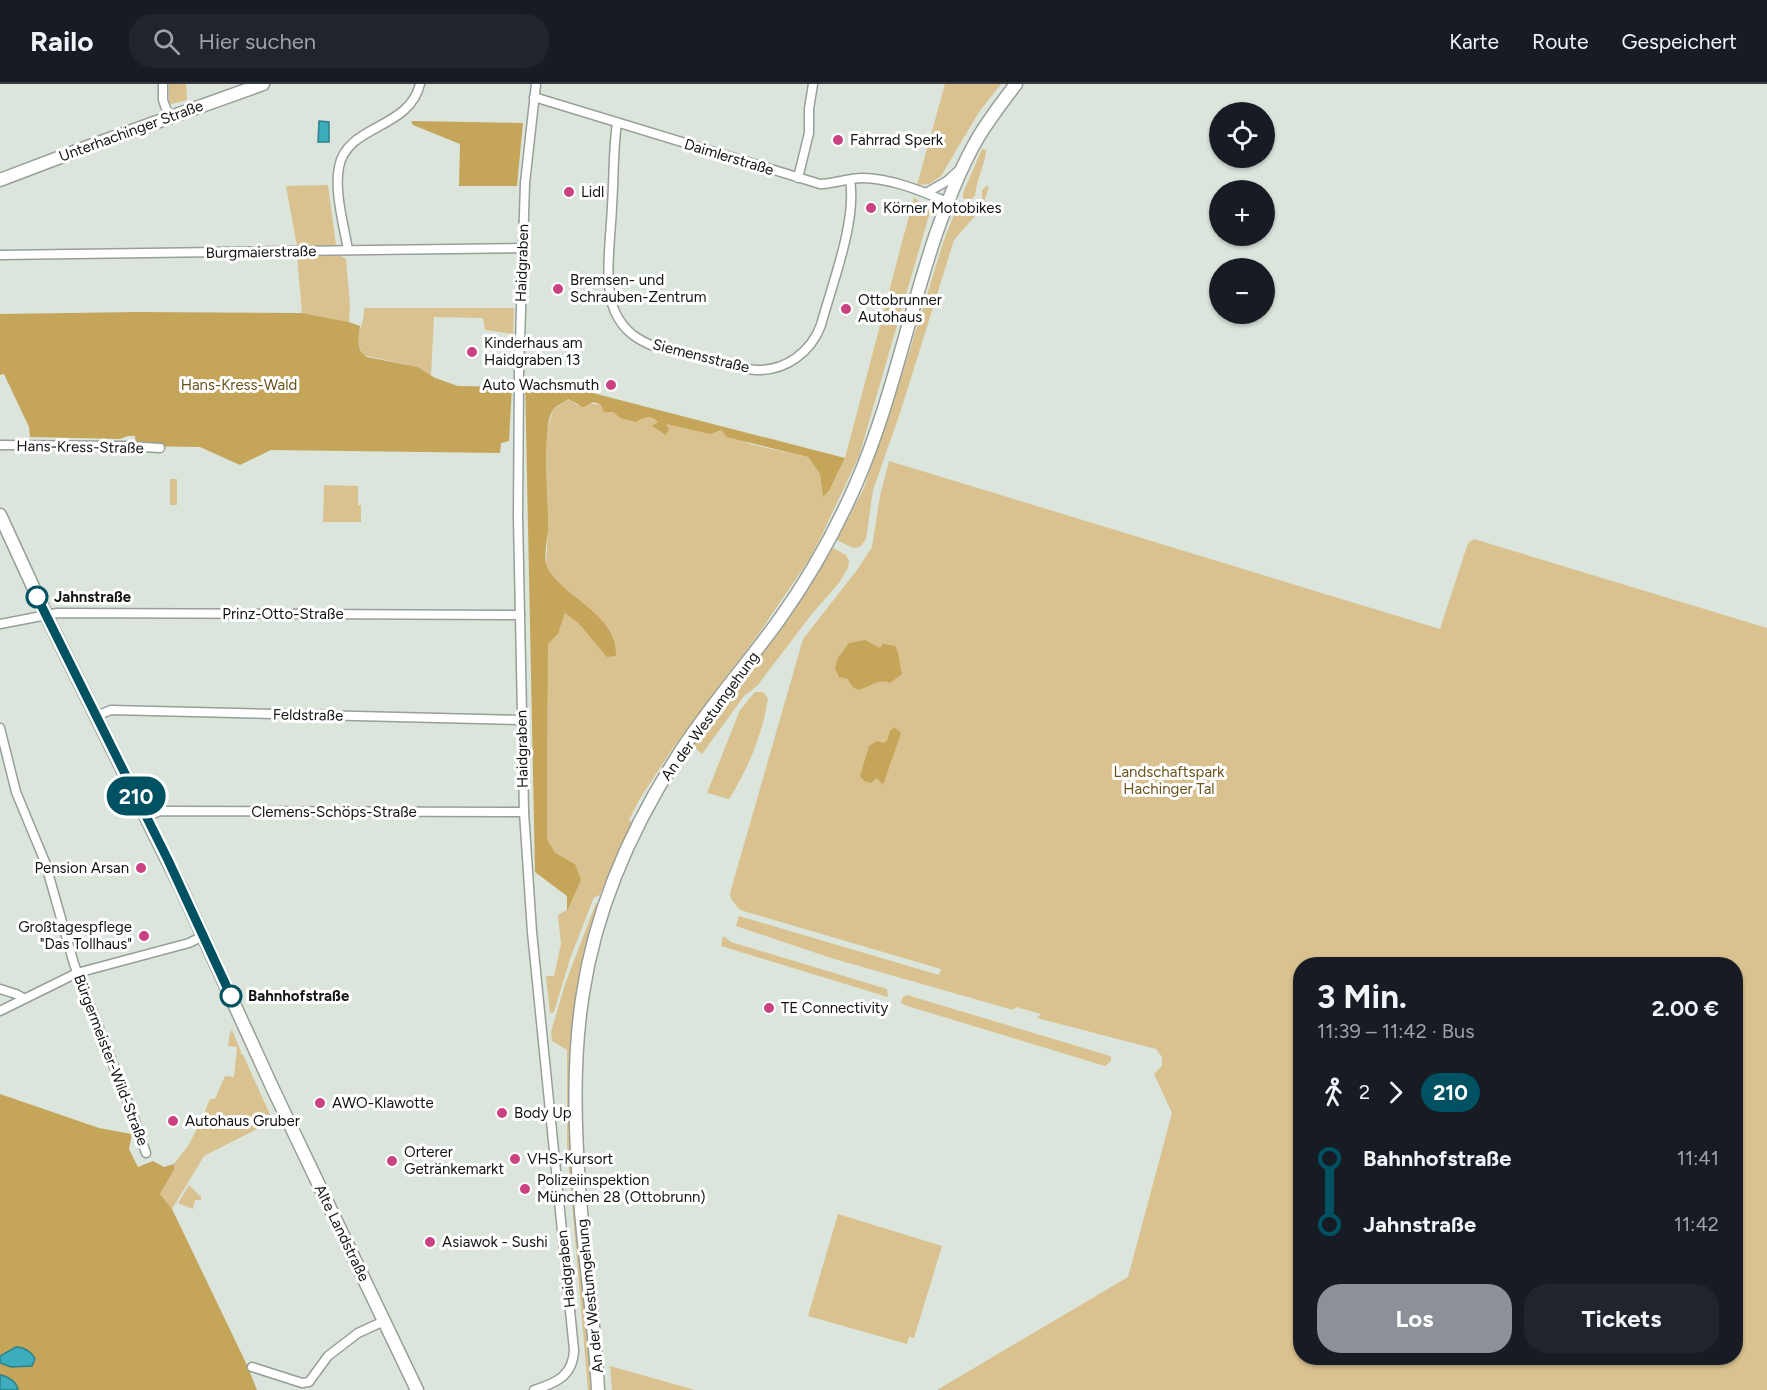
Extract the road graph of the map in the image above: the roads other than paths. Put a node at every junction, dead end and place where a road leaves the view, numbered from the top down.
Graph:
1 (163, 84) edge
2 (263, 84) edge
3 (420, 84) edge
4 (536, 84) edge
5 (813, 84) edge
6 (1016, 84) edge
7 (534, 97) junction
8 (169, 117) junction
9 (617, 123) junction
10 (963, 167) junction
11 (1, 178) edge
12 (798, 178) junction
13 (850, 180) junction
14 (926, 193) junction
15 (947, 202) junction
16 (523, 248) junction
17 (348, 250) junction
18 (0, 255) edge
19 (0, 446) edge
20 (160, 448) dead end
21 (0, 515) edge
22 (46, 615) junction
23 (520, 615) junction
24 (0, 624) edge
25 (96, 716) junction
26 (522, 720) junction
27 (0, 728) edge
28 (524, 812) junction
29 (146, 817) junction
30 (203, 936) junction
31 (77, 973) junction
32 (0, 989) edge
33 (23, 998) junction
34 (0, 1011) edge
35 (146, 1153) dead end
36 (384, 1321) junction
37 (252, 1367) dead end
38 (417, 1390) edge
39 (534, 1390) edge
40 (598, 1390) edge

1 - 8 street
2 - 8 main road, Unterhachinger Straße
3 - 17 street
4 - 7 street, Haidgraben
5 - 12 street
6 - 10 main road, An der Westumgehung
7 - 9 street, Daimlerstraße
7 - 16 street, Haidgraben
8 - 11 main road, Unterhachinger Straße
9 - 12 street, Daimlerstraße
9 - 13 street, Siemensstraße
10 - 14 street
10 - 15 main road, An der Westumgehung
12 - 13 street, Daimlerstraße
13 - 14 street, Daimlerstraße
14 - 15 street, Daimlerstraße
15 - 40 main road, An der Westumgehung
16 - 17 street, Burgmaierstraße
16 - 23 street, Haidgraben
17 - 18 street, Burgmaierstraße
19 - 20 street, Hans-Kress-Straße
21 - 22 main road, Alte Landstraße
22 - 23 street, Prinz-Otto-Straße
22 - 24 street
22 - 25 main road, Alte Landstraße
23 - 26 street, Haidgraben
25 - 26 street, Feldstraße
25 - 29 main road, Alte Landstraße
26 - 28 street, Haidgraben
27 - 31 street, Bürgermeister-Wild-Straße
28 - 29 street, Clemens-Schöps-Straße
28 - 39 street, Haidgraben
29 - 30 main road, Alte Landstraße
30 - 31 street
30 - 36 main road, Alte Landstraße
31 - 33 street
31 - 35 street, Bürgermeister-Wild-Straße
32 - 33 street
33 - 34 street
36 - 37 street
36 - 38 main road, Alte Landstraße

